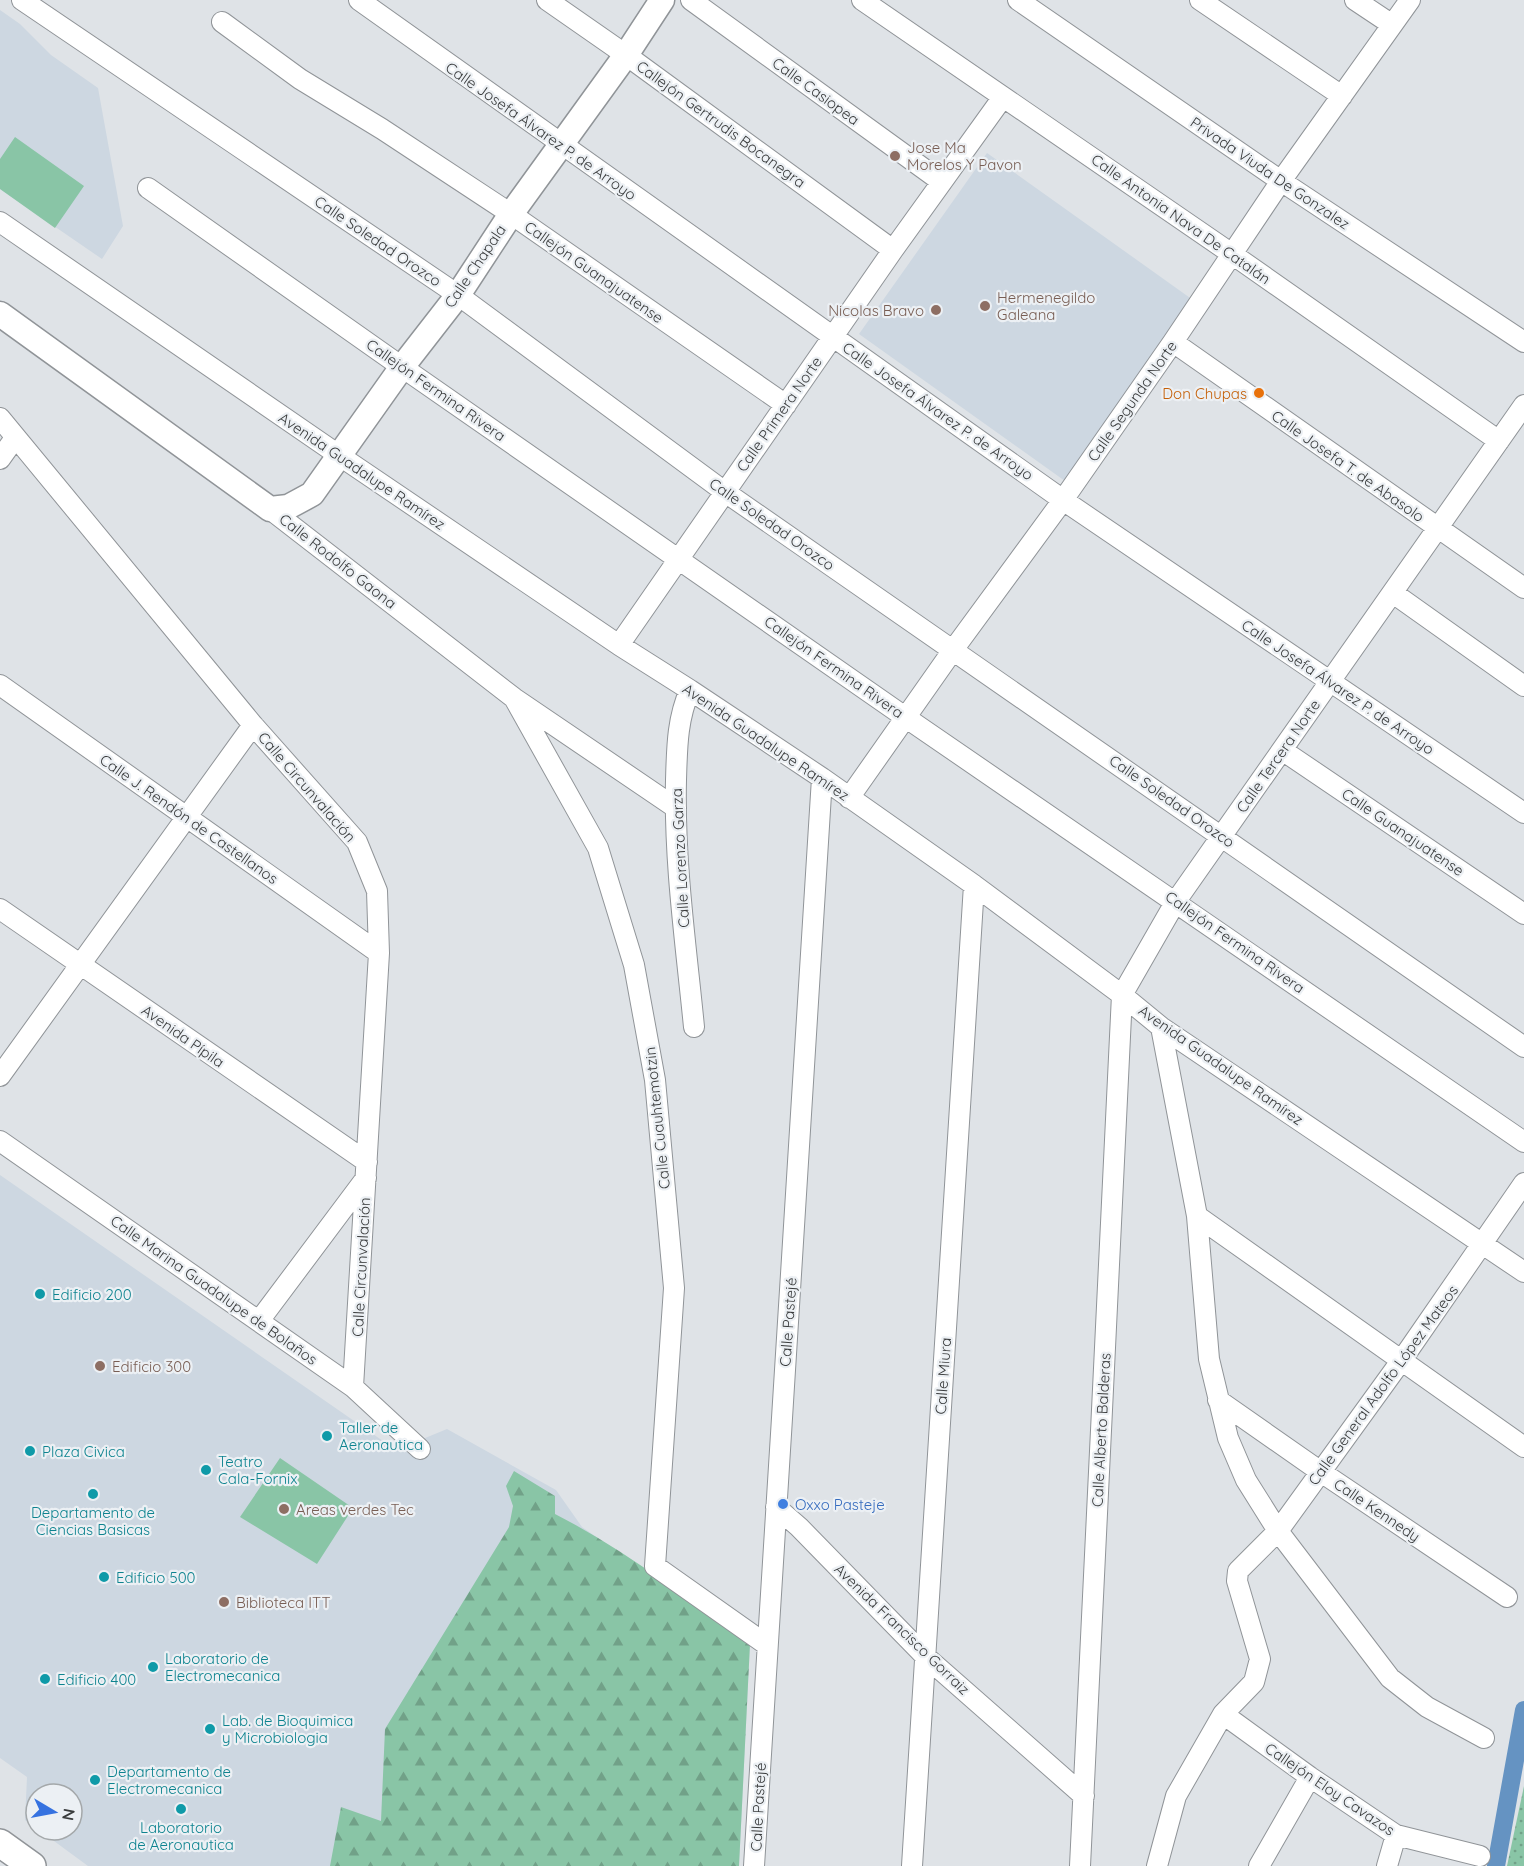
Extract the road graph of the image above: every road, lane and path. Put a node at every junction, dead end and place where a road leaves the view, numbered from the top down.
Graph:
1 (22, 0) edge
2 (359, 0) edge
3 (547, 0) edge
4 (662, 0) edge
5 (691, 0) edge
6 (862, 0) edge
7 (1018, 0) edge
8 (1200, 0) edge
9 (1355, 0) edge
10 (1410, 0) edge
11 (222, 22) dead end
12 (1391, 24) junction
13 (626, 55) junction
14 (1342, 96) junction
15 (1003, 97) junction
16 (560, 144) junction
17 (1281, 181) junction
18 (942, 182) junction
19 (148, 188) dead end
20 (511, 214) junction
21 (0, 222) edge
22 (893, 250) junction
23 (1232, 254) junction
24 (458, 295) junction
25 (0, 314) edge
26 (833, 337) junction
27 (1173, 342) junction
28 (1524, 342) edge
29 (402, 367) junction
30 (786, 405) junction
31 (1524, 405) edge
32 (0, 418) edge
33 (15, 438) junction
34 (1499, 441) junction
35 (340, 456) junction
36 (0, 459) edge
37 (724, 492) junction
38 (1063, 500) junction
39 (270, 509) junction
40 (1437, 529) junction
41 (678, 558) junction
42 (1524, 588) edge
43 (1393, 592) junction
44 (619, 645) junction
45 (953, 650) junction
46 (1331, 681) junction
47 (0, 685) edge
48 (1524, 686) edge
49 (690, 690) junction
50 (514, 698) junction
51 (905, 717) junction
52 (253, 725) junction
53 (1282, 750) junction
54 (822, 778) junction
55 (849, 798) junction
56 (676, 808) junction
57 (1524, 813) edge
58 (187, 817) junction
59 (1222, 836) junction
60 (974, 885) junction
61 (1176, 901) junction
62 (0, 909) edge
63 (1524, 914) edge
64 (379, 953) junction
65 (80, 965) junction
66 (1122, 995) junction
67 (694, 1027) dead end
68 (1161, 1027) junction
69 (1524, 1047) edge
70 (0, 1076) edge
71 (0, 1142) edge
72 (1524, 1142) edge
73 (367, 1170) junction
74 (1524, 1184) edge
75 (1197, 1216) junction
76 (1483, 1244) junction
77 (1524, 1272) edge
78 (259, 1321) junction
79 (1401, 1361) junction
80 (354, 1387) junction
81 (1218, 1400) junction
82 (1524, 1447) edge
83 (420, 1449) dead end
84 (1321, 1473) junction
85 (776, 1507) junction
86 (1278, 1531) junction
87 (1507, 1597) dead end
88 (767, 1645) junction
89 (926, 1658) junction
90 (1223, 1714) junction
91 (1484, 1738) dead end
92 (1310, 1778) junction
93 (1084, 1796) junction
94 (1396, 1835) junction
95 (0, 1843) edge
96 (1480, 1856) dead end
97 (32, 1866) edge
98 (754, 1866) edge
99 (912, 1866) edge
100 (1080, 1866) edge
101 (1157, 1866) edge
102 (1259, 1866) edge
103 (1387, 1866) edge

1 - 24 street, Calle Soledad Orozco
2 - 16 street, Calle Josefa Álvarez P. de Arroyo
3 - 13 street, Callejón Gertrudis Bocanegra
4 - 13 street, Calle Chapala
5 - 18 street, Calle Casiopea
6 - 15 street, Calle Antonia Nava De Catalán
7 - 17 street, Privada Viuda De Gonzalez
8 - 14 street
9 - 12 street
10 - 12 street, Calle Segunda Norte
11 - 20 street, Callejón Guanajuatense
12 - 14 street, Calle Segunda Norte
13 - 16 street, Calle Chapala
13 - 22 street, Callejón Gertrudis Bocanegra
14 - 17 street, Calle Segunda Norte
15 - 18 street, Calle Primera Norte
15 - 23 street, Calle Antonia Nava De Catalán
16 - 20 street, Calle Chapala
16 - 26 street, Calle Josefa Álvarez P. de Arroyo
17 - 23 street, Calle Segunda Norte
17 - 28 street, Privada Viuda De Gonzalez
18 - 22 street, Calle Primera Norte
19 - 29 street, Callejón Fermina Rivera
20 - 24 street, Calle Chapala
20 - 30 street, Callejón Guanajuatense
21 - 35 street, Avenida Guadalupe Ramírez
22 - 26 street, Calle Primera Norte
23 - 27 street, Calle Segunda Norte
23 - 34 street, Calle Antonia Nava De Catalán
24 - 29 street, Calle Chapala
24 - 37 street, Calle Soledad Orozco
25 - 39 street, Calle Rodolfo Gaona
26 - 30 street, Calle Primera Norte
26 - 38 street, Calle Josefa Álvarez P. de Arroyo
27 - 38 street, Calle Segunda Norte
27 - 40 street, Calle Josefa T. de Abasolo
29 - 35 street, Calle Chapala
29 - 41 street, Callejón Fermina Rivera
30 - 37 street, Calle Primera Norte
31 - 34 street, Calle Tercera Norte
32 - 33 street, Calle Circunvalación
33 - 36 street
33 - 52 street, Calle Circunvalación
34 - 40 street, Calle Tercera Norte
35 - 39 street, Calle Chapala
35 - 44 street, Avenida Guadalupe Ramírez
37 - 41 street, Calle Primera Norte
37 - 45 street, Calle Soledad Orozco
38 - 45 street, Calle Segunda Norte
38 - 46 street, Calle Josefa Álvarez P. de Arroyo
39 - 50 street, Calle Rodolfo Gaona
40 - 42 street, Calle Josefa T. de Abasolo
40 - 43 street, Calle Tercera Norte
41 - 44 street, Calle Primera Norte
41 - 51 street, Callejón Fermina Rivera
43 - 46 street, Calle Tercera Norte
43 - 48 street
44 - 49 street, Avenida Guadalupe Ramírez
45 - 51 street, Calle Segunda Norte
45 - 59 street, Calle Soledad Orozco
46 - 53 street, Calle Tercera Norte
46 - 57 street, Calle Josefa Álvarez P. de Arroyo
47 - 58 street, Calle J. Rendón de Castellanos
49 - 54 street, Avenida Guadalupe Ramírez
49 - 56 street, Calle Lorenzo Garza
50 - 56 street, Calle Rodolfo Gaona
50 - 88 street, Calle Cuauhtemotzin
51 - 55 street, Calle Segunda Norte
51 - 61 street, Callejón Fermina Rivera
52 - 58 street
52 - 64 street, Calle Circunvalación
53 - 59 street, Calle Tercera Norte
53 - 63 street, Calle Guanajuatense
54 - 55 street, Avenida Guadalupe Ramírez
54 - 85 street, Calle Pastejé
55 - 60 street, Avenida Guadalupe Ramírez
56 - 67 street, Calle Lorenzo Garza
58 - 64 street, Calle J. Rendón de Castellanos
58 - 65 street
59 - 61 street, Calle Tercera Norte
59 - 69 street, Calle Soledad Orozco
60 - 66 street, Avenida Guadalupe Ramírez
60 - 89 street, Calle Miura
61 - 66 street, Calle Tercera Norte
61 - 72 street, Callejón Fermina Rivera
62 - 65 street, Avenida Pípila
64 - 73 street, Calle Circunvalación
65 - 70 street
65 - 73 street, Avenida Pípila
66 - 68 street, Avenida Guadalupe Ramírez
66 - 93 street, Calle Alberto Balderas
68 - 75 street
68 - 76 street, Avenida Guadalupe Ramírez
71 - 78 street, Calle Marina Guadalupe de Bolaños
73 - 78 street
73 - 80 street, Calle Circunvalación
74 - 76 street, Calle General Adolfo López Mateos
75 - 79 street
75 - 81 street
76 - 77 street, Avenida Guadalupe Ramírez
76 - 79 street, Calle General Adolfo López Mateos
78 - 80 street, Calle Marina Guadalupe de Bolaños
79 - 82 street
79 - 84 street, Calle General Adolfo López Mateos
80 - 83 street, Calle Marina Guadalupe de Bolaños
81 - 84 street, Calle Kennedy
81 - 86 street
84 - 86 street, Calle General Adolfo López Mateos
84 - 87 street, Calle Kennedy
85 - 88 street, Calle Pastejé
85 - 89 street, Avenida Francisco Gorraiz
86 - 90 street, Calle General Adolfo López Mateos
86 - 91 street
88 - 98 street, Calle Pastejé
89 - 93 street, Avenida Francisco Gorraiz
89 - 99 street, Calle Miura
90 - 92 street, Callejón Eloy Cavazos
90 - 101 street
92 - 94 street, Callejón Eloy Cavazos
92 - 102 street
93 - 100 street, Calle Alberto Balderas
94 - 96 street, Callejón Eloy Cavazos
94 - 103 street
95 - 97 main road

